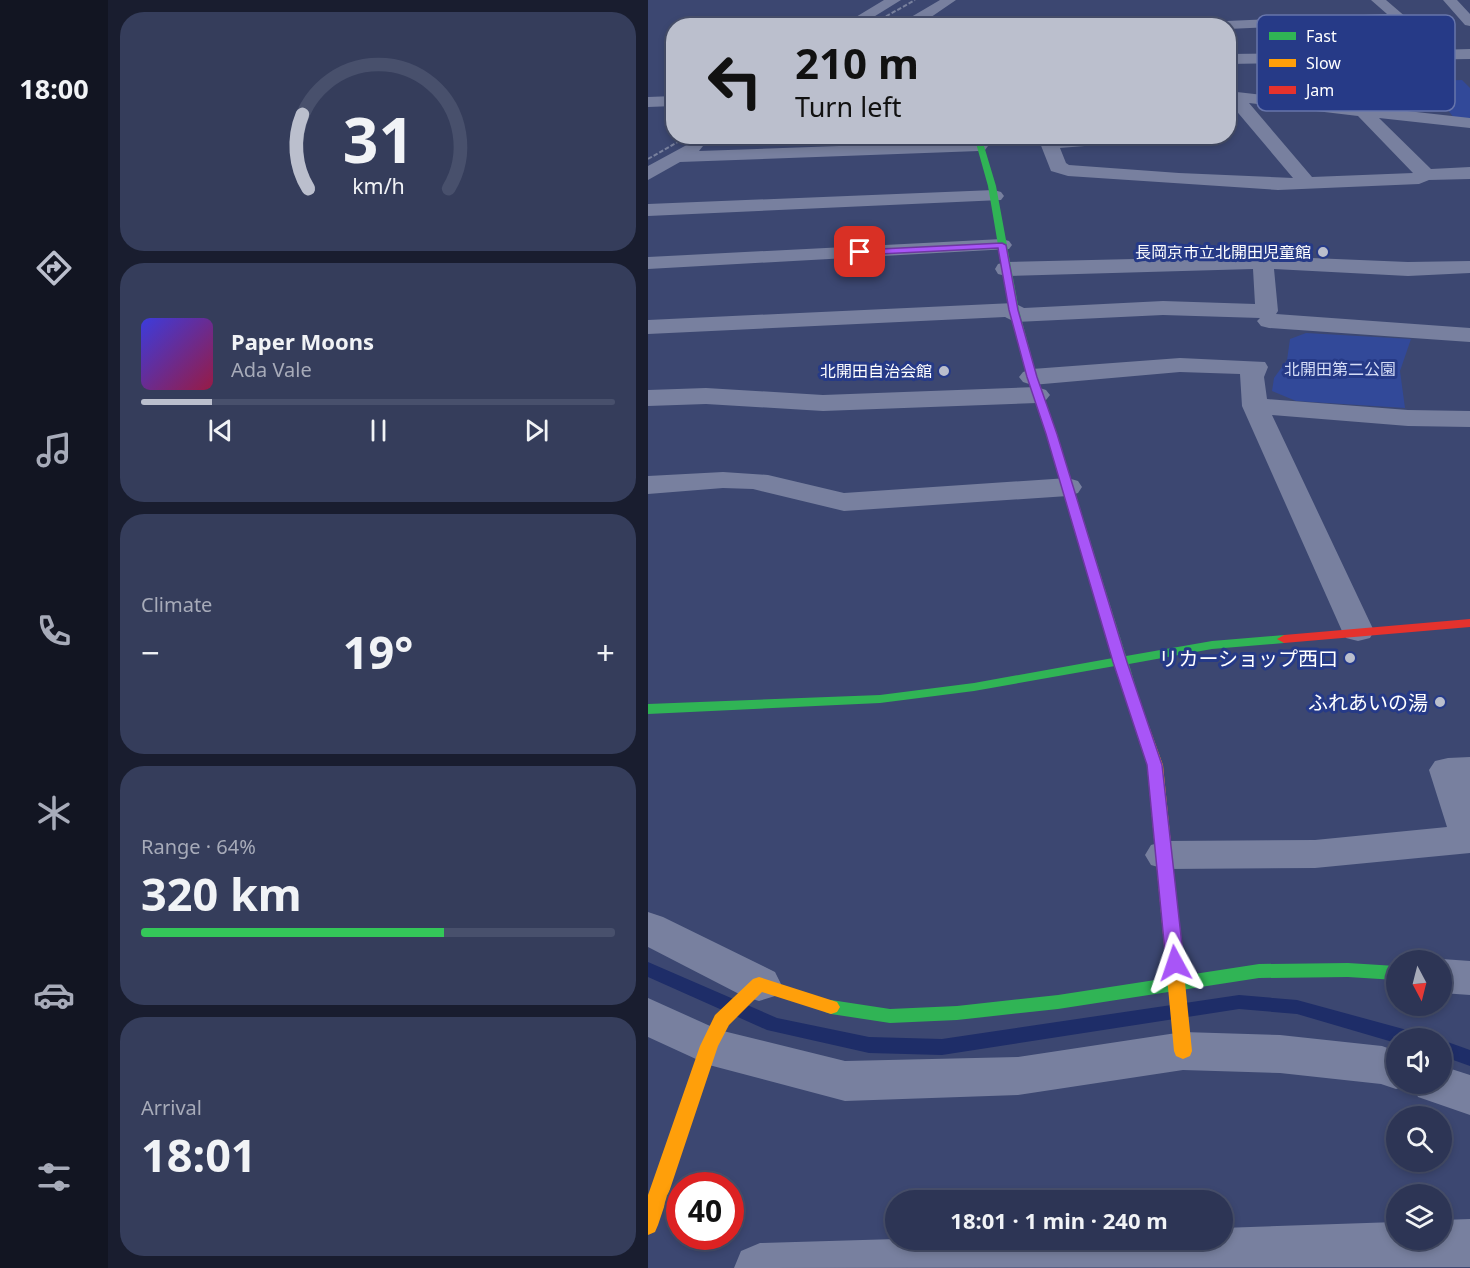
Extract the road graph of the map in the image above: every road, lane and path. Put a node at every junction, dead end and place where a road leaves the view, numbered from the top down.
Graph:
1 (894, 0) edge
2 (949, 0) edge
3 (1377, 0) edge
4 (1450, 0) edge
5 (1396, 15) edge
6 (862, 18) edge
7 (919, 18) edge
8 (1470, 22) edge
9 (1257, 24) edge
10 (1236, 25) edge
11 (1455, 54) edge
12 (1470, 54) edge
13 (1257, 59) edge
14 (1236, 60) edge
15 (1257, 94) edge
16 (1241, 95) edge
17 (1257, 97) edge
18 (666, 101) edge
19 (648, 102) edge
20 (1364, 111) joint
21 (1441, 111) edge
22 (1448, 121) junction
23 (1470, 123) edge
24 (699, 144) edge
25 (925, 144) edge
26 (979, 144) edge
27 (1050, 144) edge
28 (675, 158) junction
29 (1470, 172) edge
30 (648, 174) edge
31 (1426, 175) junction
32 (1307, 183) junction
33 (994, 196) junction
34 (648, 210) edge
35 (1002, 245) junction
36 (1263, 262) junction
37 (648, 263) edge
38 (1470, 267) edge
39 (1006, 269) junction
40 (1014, 313) junction
41 (648, 327) edge
42 (1470, 335) edge
43 (1266, 339) junction
44 (1035, 386) junction
45 (648, 398) edge
46 (1255, 406) junction
47 (1470, 419) edge
48 (648, 485) edge
49 (1068, 487) junction
50 (1470, 623) edge
51 (1358, 631) junction
52 (1120, 662) junction
53 (648, 709) edge
54 (1470, 769) edge
55 (1165, 855) junction
56 (648, 928) edge
57 (1386, 972) edge
58 (1452, 977) edge
59 (1470, 978) edge
60 (1177, 985) junction
61 (751, 991) junction
62 (648, 1016) edge
63 (716, 1033) junction
64 (1182, 1040) junction
65 (1386, 1066) edge
66 (1452, 1089) edge
67 (1470, 1095) edge
68 (648, 1225) edge
69 (1470, 1244) edge
70 (760, 1268) edge

1 - 6 street
2 - 7 street
3 - 5 street
4 - 8 street
9 - 10 street
11 - 12 street
13 - 14 street
15 - 16 street
16 - 17 street
16 - 32 street
18 - 19 street
20 - 22 street
20 - 31 street
21 - 22 street
22 - 23 street
24 - 28 street
25 - 28 street
26 - 33 street
27 - 32 street
28 - 30 street
29 - 31 street
31 - 32 street
33 - 34 street
33 - 35 street
35 - 37 street
35 - 39 street
36 - 38 street
36 - 39 street
36 - 43 street
39 - 40 street
40 - 41 street
40 - 43 street
40 - 44 street
42 - 43 street
43 - 44 street
43 - 46 street
44 - 45 street
44 - 49 street
46 - 47 street
46 - 51 street
48 - 49 street
49 - 52 street
50 - 51 street
51 - 52 street
52 - 53 street
52 - 55 street
54 - 55 street
55 - 60 street
56 - 61 street
57 - 60 street
58 - 59 street
60 - 61 street
60 - 64 street
61 - 63 street
62 - 63 street
63 - 64 street
63 - 68 street
64 - 65 street
66 - 67 street
69 - 70 street

